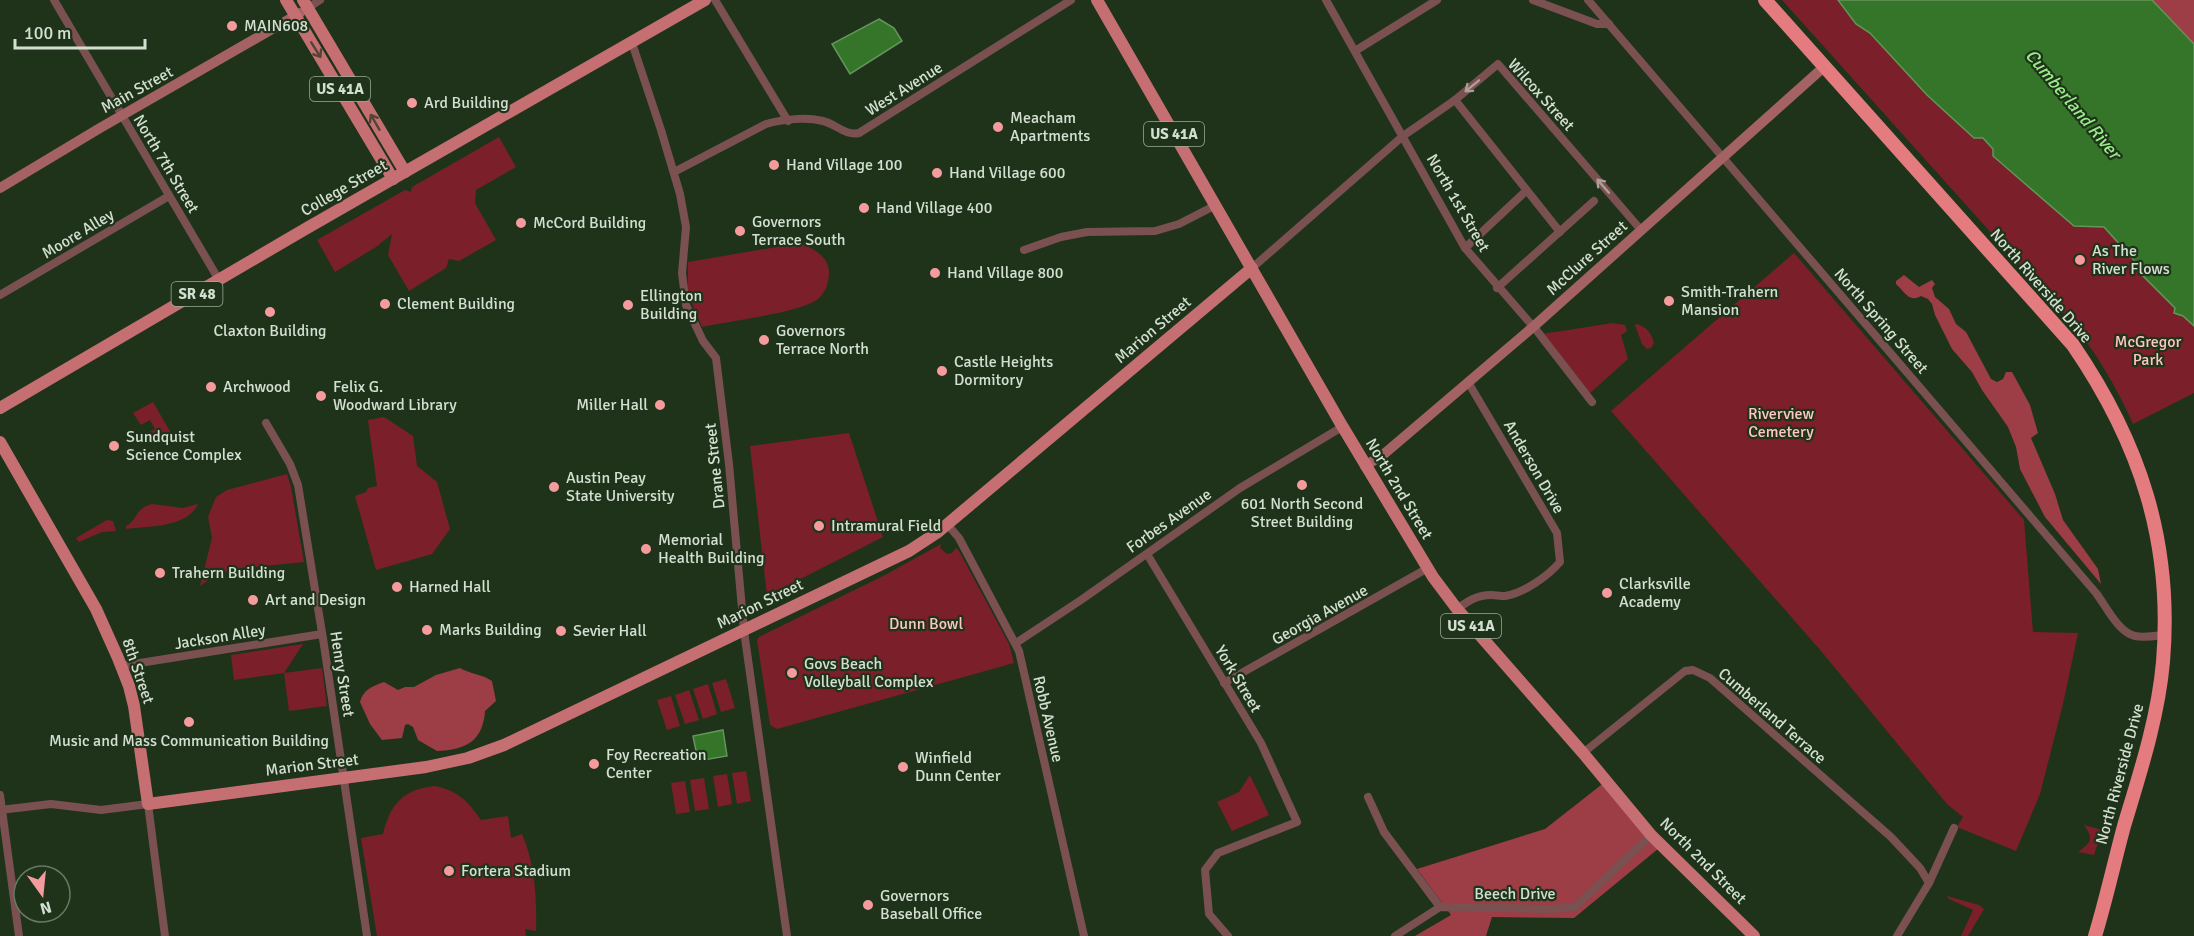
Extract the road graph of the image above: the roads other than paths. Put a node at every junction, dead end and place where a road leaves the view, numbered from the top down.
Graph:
1 (54, 0) edge
2 (286, 0) edge
3 (320, 0) edge
4 (705, 0) edge
5 (715, 0) edge
6 (1071, 0) edge
7 (1097, 0) edge
8 (1326, 0) edge
9 (1437, 0) edge
10 (1533, 0) edge
11 (1588, 0) edge
12 (1765, 0) edge
13 (305, 4) edge
14 (295, 17) junction
15 (1609, 24) junction
16 (632, 43) junction
17 (1355, 51) junction
18 (1825, 66) junction
19 (1455, 100) junction
20 (121, 116) junction
21 (788, 121) junction
22 (1403, 136) junction
23 (1722, 158) junction
24 (405, 172) junction
25 (674, 172) junction
26 (393, 179) junction
27 (0, 188) edge
28 (1526, 191) junction
29 (169, 196) junction
30 (1594, 201) dead end
31 (1216, 205) junction
32 (1641, 230) junction
33 (1560, 232) junction
34 (1464, 248) junction
35 (1024, 250) dead end
36 (1252, 268) junction
37 (219, 280) junction
38 (1497, 288) junction
39 (0, 295) edge
40 (1533, 327) junction
41 (1468, 382) junction
42 (1592, 402) dead end
43 (0, 408) edge
44 (266, 423) dead end
45 (1342, 428) junction
46 (0, 442) edge
47 (1365, 466) junction
48 (947, 524) junction
49 (1147, 554) junction
50 (1428, 568) junction
51 (1457, 609) junction
52 (744, 631) junction
53 (322, 634) junction
54 (2164, 635) junction
55 (1016, 643) junction
56 (121, 666) junction
57 (1224, 683) junction
58 (1584, 753) junction
59 (344, 778) junction
60 (0, 795) edge
61 (1368, 796) dead end
62 (148, 804) junction
63 (1, 810) edge
64 (1954, 828) dead end
65 (1651, 835) junction
66 (1929, 883) junction
67 (1440, 908) junction
68 (19, 936) edge
69 (165, 936) edge
70 (367, 936) edge
71 (787, 936) edge
72 (1084, 936) edge
73 (1228, 936) edge
74 (1395, 936) edge
75 (1754, 936) edge
76 (1897, 936) edge
77 (2095, 936) edge

1 - 20 street, North 7th Street
2 - 14 main road, US 41A
3 - 13 street, Main Street
4 - 16 main road, College Street
5 - 21 street
6 - 21 street, West Avenue
7 - 31 main road, North 2nd Street / US 41A
8 - 17 street, North 1st Street
9 - 17 street
10 - 15 street
11 - 15 street, North Spring Street
12 - 18 highway, North Riverside Drive
13 - 14 main road, Main Street
24 -> 13 main road, US 41A
14 - 20 main road, Main Street
14 -> 26 main road, US 41A
15 - 23 street, North Spring Street
16 - 24 main road, College Street
16 - 25 street, Drane Street
17 - 22 street, North 1st Street
18 - 23 main road, McClure Street
18 - 54 highway, North Riverside Drive
19 - 22 street, Wilcox Street
19 - 28 street
32 -> 19 street, Wilcox Street
20 - 27 main road, Main Street
20 - 29 street, North 7th Street
21 - 25 street, West Avenue
22 - 34 street, North 1st Street
22 - 36 street, Marion Street
23 - 32 main road, McClure Street
23 - 54 street, North Spring Street
24 - 26 main road, College Street
25 - 52 street, Drane Street
26 - 37 main road, College Street / SR 48
28 - 33 street
28 - 34 street
29 - 37 street, North 7th Street
29 - 39 street, Moore Alley
30 - 33 street
31 - 35 street
31 - 36 main road, North 2nd Street / US 41A
32 - 40 main road, McClure Street
33 - 38 street
34 - 38 street, North 1st Street
36 - 45 main road, North 2nd Street / US 41A
36 - 48 main road, Marion Street
37 - 43 main road, College Street / SR 48
38 - 40 street, North 1st Street
40 - 41 main road, McClure Street
40 - 42 street, North 1st Street
41 - 47 main road, McClure Street
41 - 51 street, Anderson Drive
44 - 53 street, Henry Street
45 - 47 main road, North 2nd Street / US 41A
45 - 49 street, Forbes Avenue
46 - 56 main road, 8th Street
47 - 50 main road, North 2nd Street / US 41A
48 - 52 main road, Marion Street
48 - 55 street, Robb Avenue
49 - 55 street, Forbes Avenue
49 - 57 street, York Street
50 - 51 main road, North 2nd Street / US 41A
50 - 57 street, Georgia Avenue
51 - 58 main road, North 2nd Street / US 41A
52 - 59 main road, Marion Street
52 - 71 street, Drane Street
53 - 56 street, Jackson Alley
53 - 59 street, Henry Street
54 - 77 highway, North Riverside Drive
55 - 72 street, Robb Avenue
56 - 62 main road, 8th Street
57 - 73 street, York Street
58 - 65 main road, North 2nd Street / US 41A
58 - 66 street, Cumberland Terrace
59 - 62 main road, Marion Street
59 - 70 street, Henry Street
60 - 63 street
61 - 67 street
62 - 63 street, Marion Street
62 - 69 street, 8th Street
63 - 68 street
64 - 66 street
65 - 67 street, Beech Drive
65 - 75 main road, North 2nd Street / US 41A
66 - 76 street
67 - 74 street

